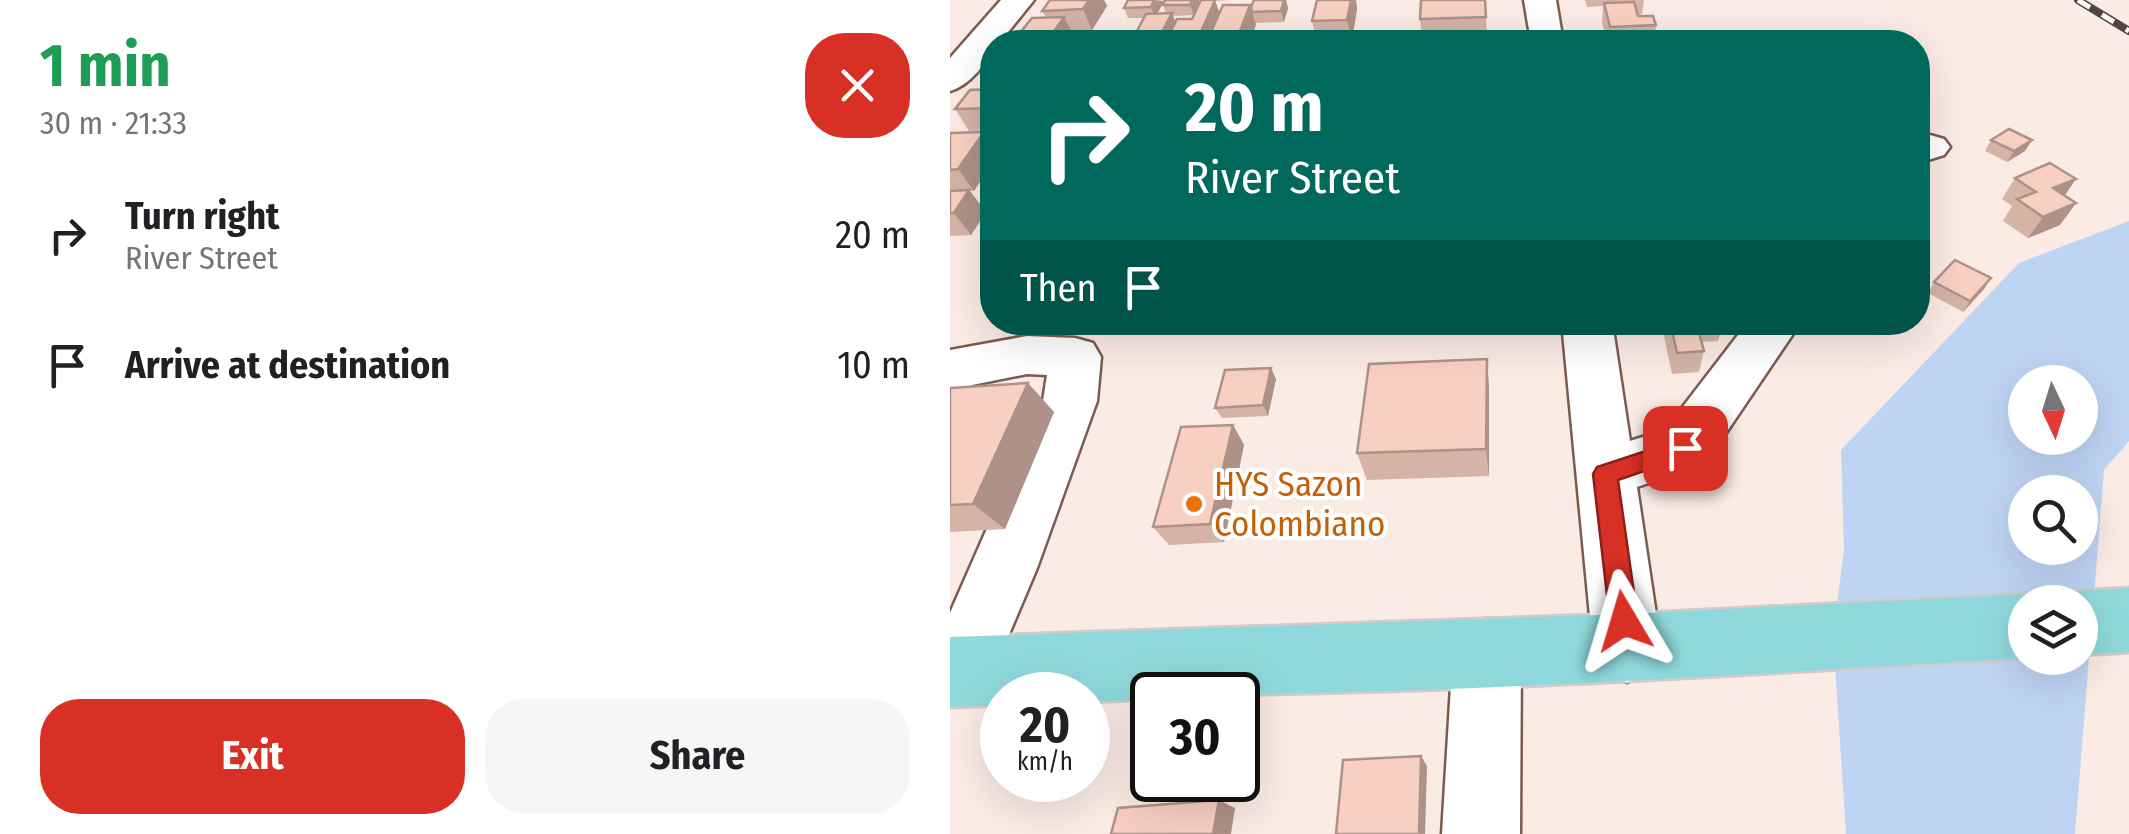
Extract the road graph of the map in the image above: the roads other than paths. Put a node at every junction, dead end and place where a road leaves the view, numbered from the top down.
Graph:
1 (1018, 0) edge
2 (1540, 0) edge
3 (993, 30) edge
4 (1545, 30) edge
5 (980, 46) edge
6 (950, 82) edge
7 (980, 83) edge
8 (1589, 335) edge
9 (1736, 347) edge
10 (950, 377) edge
11 (1605, 474) junction
12 (2129, 620) edge
13 (2098, 622) edge
14 (2008, 627) edge
15 (1627, 648) junction
16 (1487, 654) junction
17 (954, 672) edge
18 (1480, 834) edge

1 - 3 street
2 - 4 street
5 - 6 street
6 - 7 street
8 - 11 street
9 - 11 street
10 - 17 street
11 - 15 street
12 - 13 main road
14 - 15 main road
15 - 16 main road
16 - 17 main road
16 - 18 street

